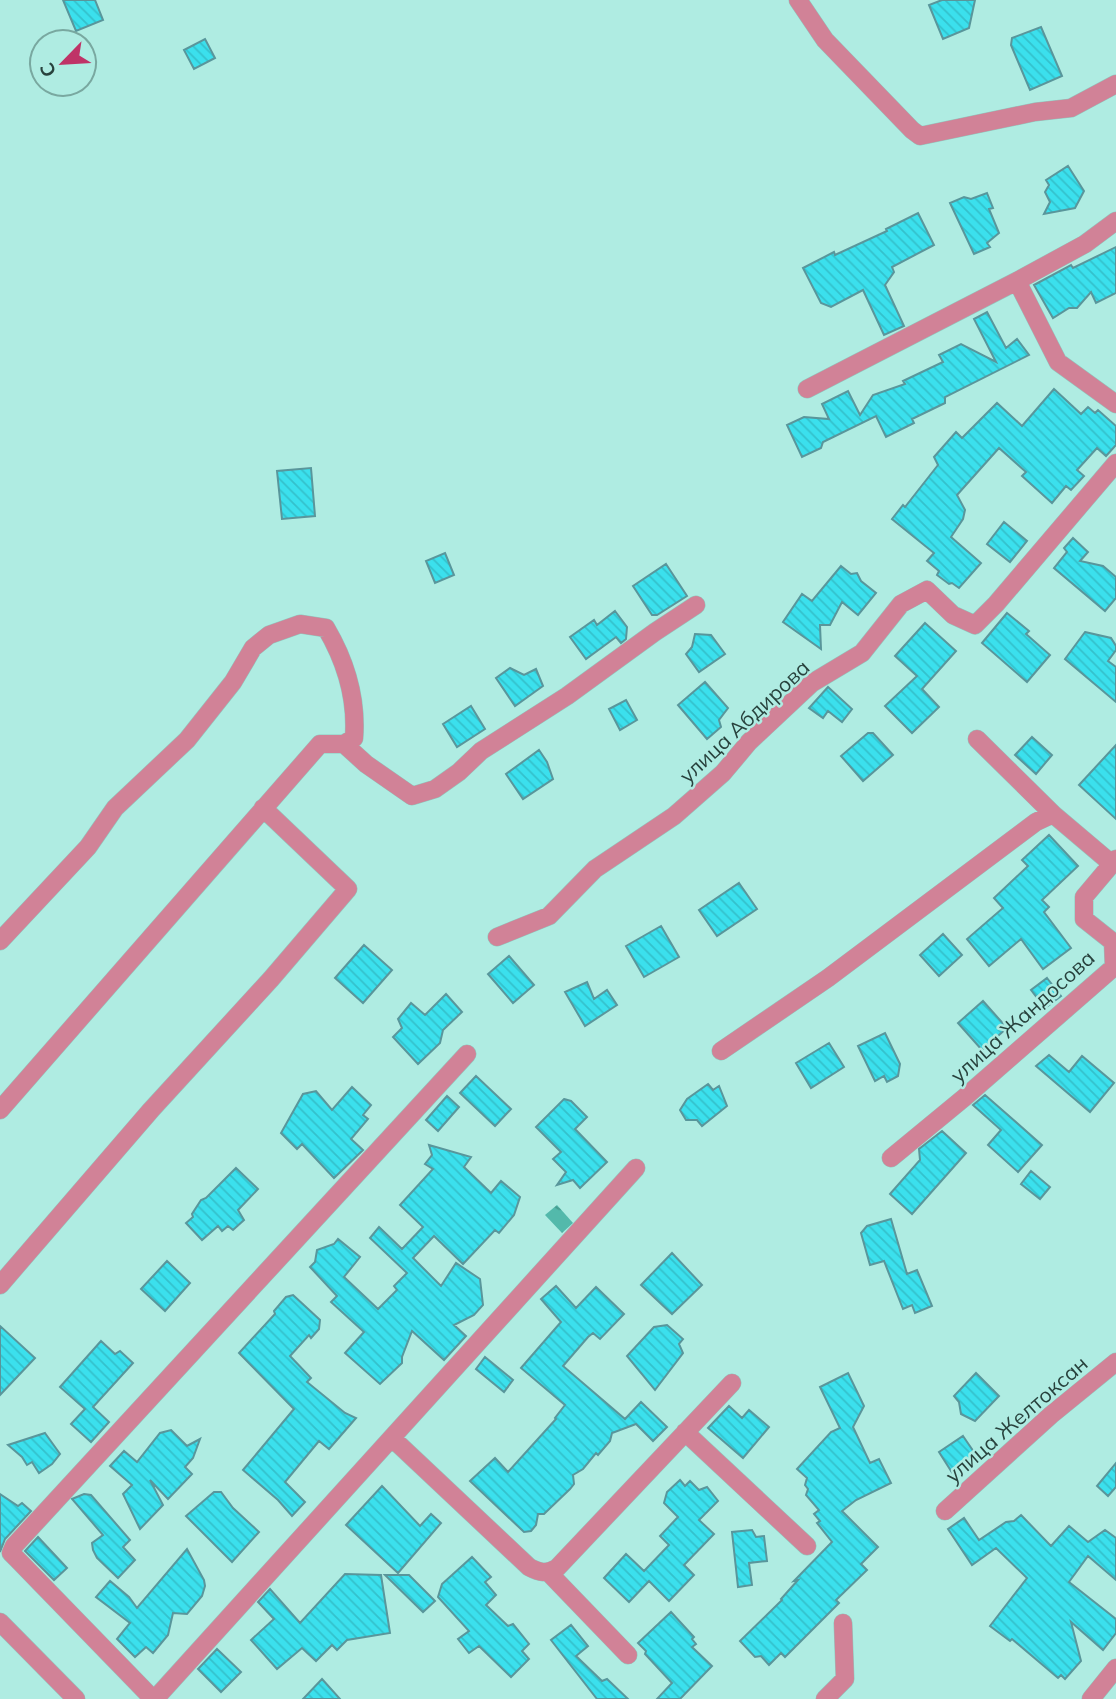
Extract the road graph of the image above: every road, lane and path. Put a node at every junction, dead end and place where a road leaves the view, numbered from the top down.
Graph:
1 (798, 0) edge
2 (1116, 84) edge
3 (1116, 221) edge
4 (1017, 281) junction
5 (807, 389) dead end
6 (1116, 404) edge
7 (1116, 463) edge
8 (696, 605) dead end
9 (977, 739) dead end
10 (344, 744) junction
11 (263, 808) junction
12 (1053, 814) junction
13 (1114, 862) edge
14 (497, 937) dead end
15 (0, 941) edge
16 (721, 1051) dead end
17 (467, 1054) dead end
18 (0, 1110) edge
19 (891, 1158) dead end
20 (636, 1168) dead end
21 (0, 1285) edge
22 (1116, 1362) edge
23 (732, 1383) dead end
24 (685, 1432) junction
25 (392, 1438) junction
26 (945, 1511) dead end
27 (807, 1546) dead end
28 (549, 1573) junction
29 (0, 1622) edge
30 (843, 1623) dead end
31 (628, 1654) dead end
32 (1116, 1668) edge
33 (76, 1699) edge
34 (154, 1699) edge
35 (825, 1699) edge
36 (1091, 1699) edge

1 - 2 street
3 - 4 street
4 - 5 street
4 - 6 street
7 - 14 street, улица Абдирова
8 - 10 street
9 - 12 street
10 - 11 street
10 - 15 street
11 - 18 street
11 - 21 street
12 - 13 street
12 - 16 street
13 - 19 street, улица Жандосова
17 - 34 street
20 - 25 street
22 - 26 street, улица Желтоксан
23 - 24 street
24 - 27 street
24 - 28 street
25 - 28 street
25 - 34 street
28 - 31 street
29 - 33 street
30 - 35 street
32 - 36 street

